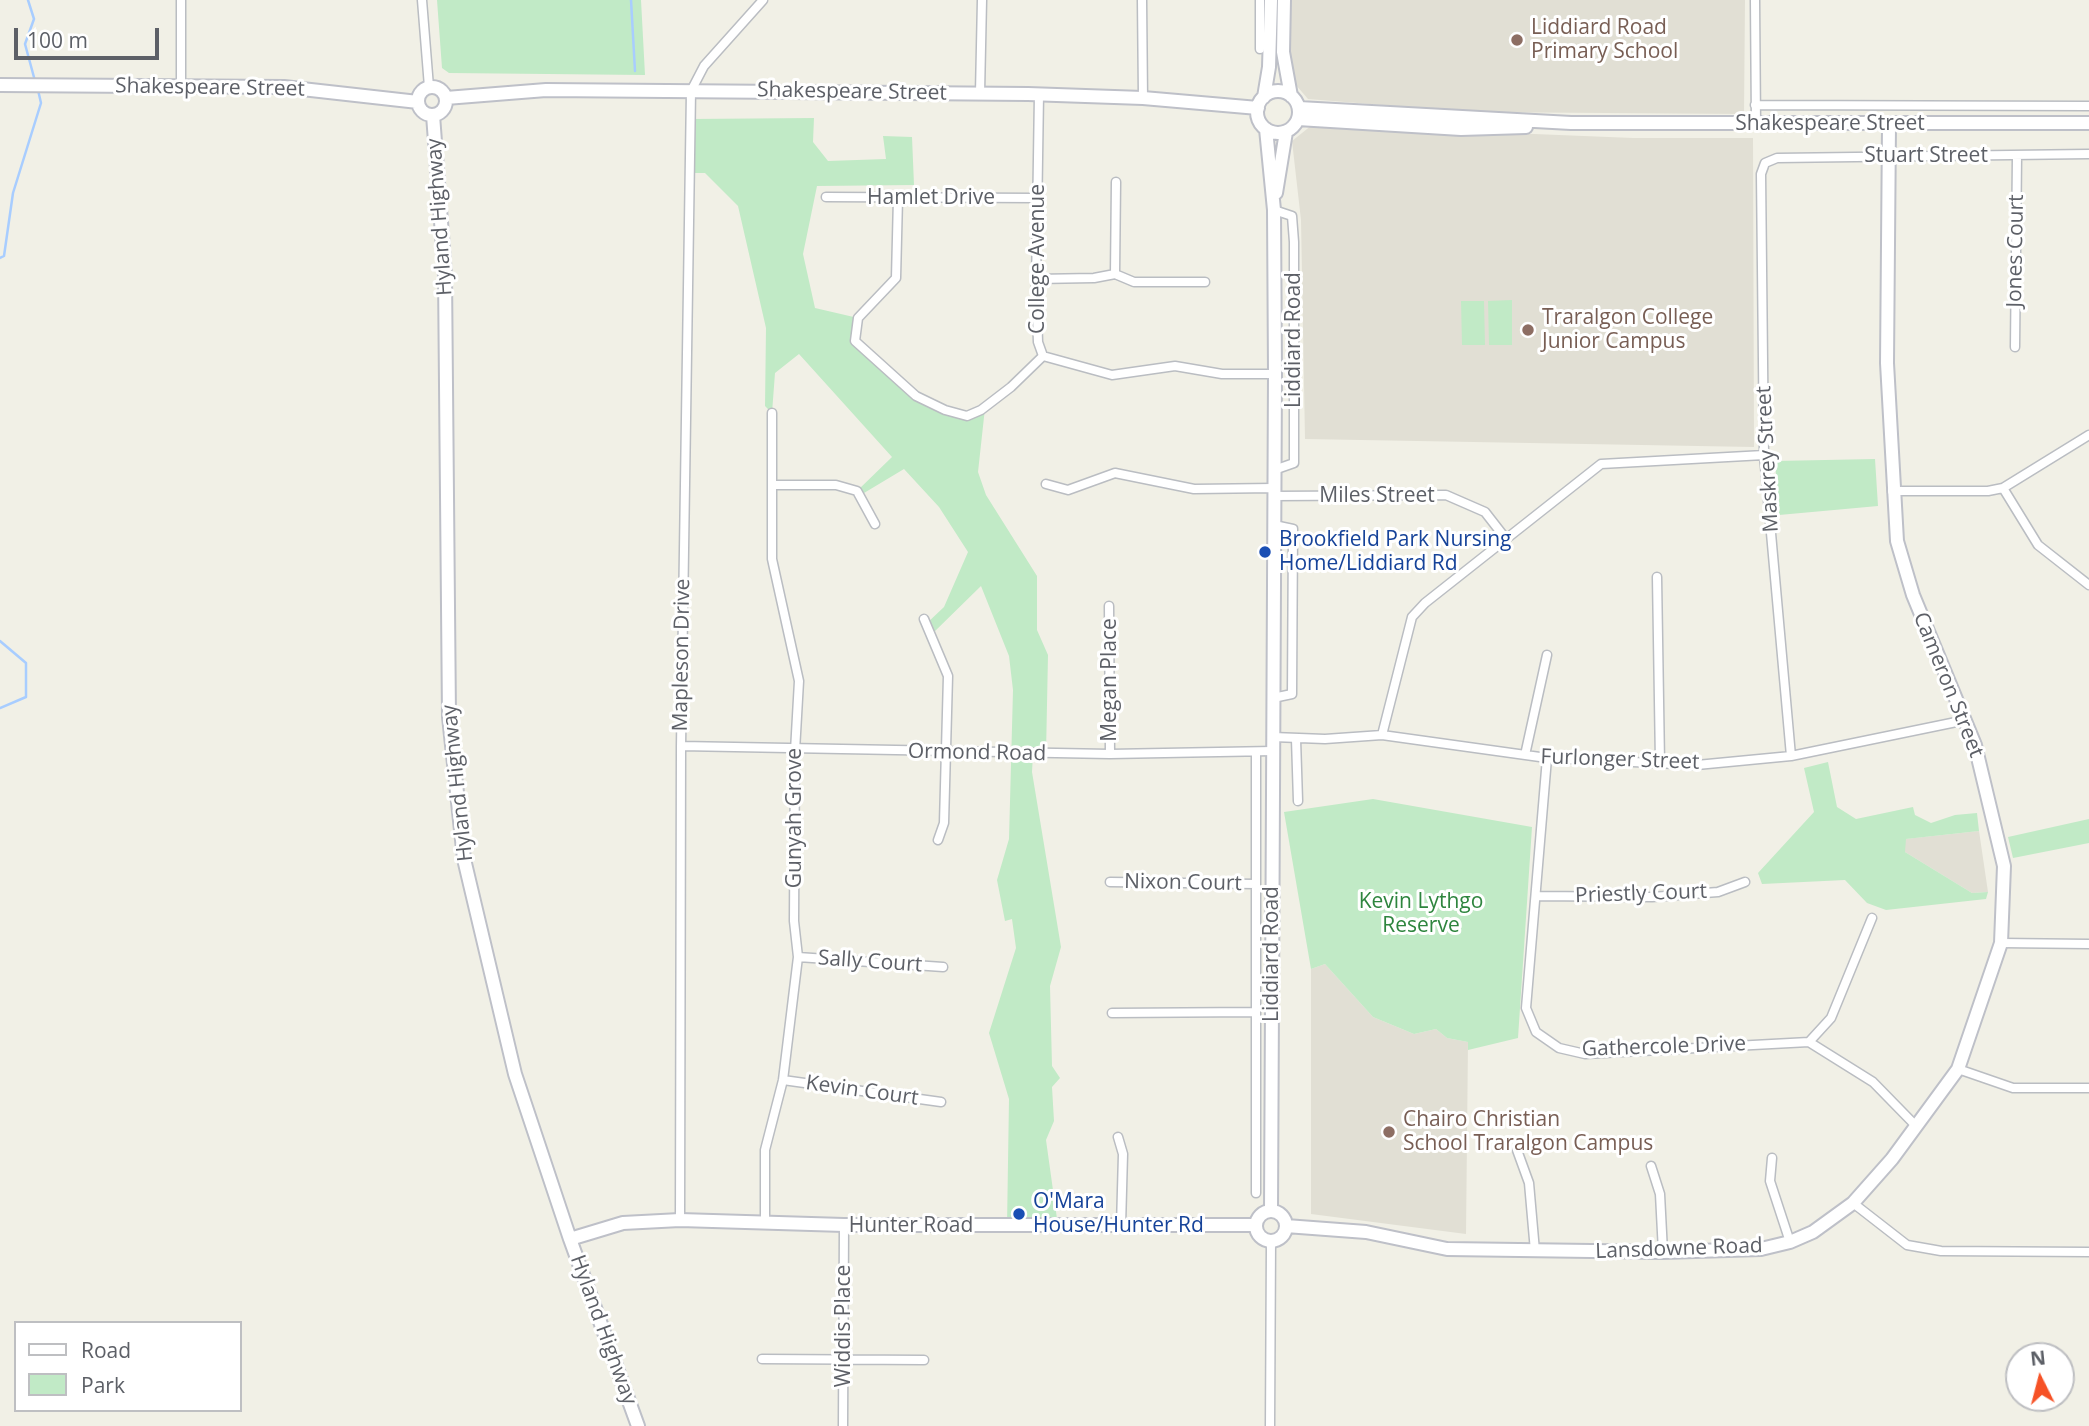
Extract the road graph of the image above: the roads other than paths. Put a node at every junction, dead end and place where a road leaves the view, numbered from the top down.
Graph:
1 (181, 0) edge
2 (422, 0) edge
3 (763, 0) edge
4 (982, 0) edge
5 (1143, 0) edge
6 (1259, 0) edge
7 (1271, 0) edge
8 (1284, 0) edge
9 (1755, 0) edge
10 (1260, 49) dead end
11 (0, 85) edge
12 (181, 86) junction
13 (429, 87) junction
14 (691, 91) junction
15 (980, 93) junction
16 (1039, 94) junction
17 (1291, 96) junction
18 (446, 98) junction
19 (1143, 98) junction
20 (418, 102) junction
21 (1261, 102) junction
22 (1755, 105) junction
23 (2089, 106) edge
24 (1298, 113) junction
25 (433, 115) junction
26 (2089, 123) edge
27 (1756, 124) junction
28 (1889, 125) junction
29 (1266, 129) junction
30 (1286, 132) junction
31 (1888, 155) junction
32 (2089, 155) edge
33 (2017, 156) junction
34 (1765, 163) joint
35 (1116, 183) dead end
36 (826, 197) dead end
37 (898, 198) junction
38 (1037, 198) junction
39 (1274, 210) junction
40 (1115, 274) junction
41 (1036, 279) junction
42 (1205, 282) dead end
43 (2015, 347) dead end
44 (1043, 356) junction
45 (1275, 374) junction
46 (772, 413) dead end
47 (2089, 435) edge
48 (1764, 456) junction
49 (1274, 470) junction
50 (1046, 484) dead end
51 (773, 485) junction
52 (2003, 488) junction
53 (1892, 491) junction
54 (1274, 492) junction
55 (875, 524) dead end
56 (1274, 525) junction
57 (1506, 540) junction
58 (1657, 577) dead end
59 (2089, 585) edge
60 (1109, 606) dead end
61 (924, 619) dead end
62 (1547, 655) dead end
63 (1273, 698) junction
64 (1966, 720) junction
65 (1382, 735) junction
66 (1273, 737) junction
67 (1296, 739) junction
68 (681, 746) junction
69 (795, 751) junction
70 (1273, 751) junction
71 (947, 752) junction
72 (1256, 752) junction
73 (1110, 754) junction
74 (1525, 755) junction
75 (1791, 756) junction
76 (1547, 758) junction
77 (1660, 763) junction
78 (1298, 801) dead end
79 (938, 840) dead end
80 (1110, 882) dead end
81 (1745, 882) dead end
82 (1256, 884) junction
83 (1536, 896) junction
84 (1872, 918) dead end
85 (2001, 943) junction
86 (2089, 944) edge
87 (798, 957) junction
88 (943, 967) dead end
89 (1256, 1012) junction
90 (1112, 1013) dead end
91 (1809, 1042) junction
92 (1958, 1069) junction
93 (783, 1080) junction
94 (2089, 1088) edge
95 (941, 1102) dead end
96 (1917, 1127) junction
97 (1118, 1137) dead end
98 (1517, 1150) dead end
99 (1772, 1158) dead end
100 (1651, 1166) dead end
101 (1256, 1193) dead end
102 (1853, 1203) junction
103 (1271, 1211) junction
104 (680, 1220) junction
105 (765, 1223) junction
106 (844, 1225) junction
107 (1256, 1225) junction
108 (1121, 1226) junction
109 (1286, 1226) junction
110 (570, 1239) junction
111 (1271, 1241) junction
112 (1790, 1242) junction
113 (1535, 1251) junction
114 (1663, 1252) junction
115 (2089, 1252) edge
116 (762, 1359) dead end
117 (843, 1360) junction
118 (925, 1360) dead end
119 (638, 1426) edge
120 (843, 1426) edge
121 (1270, 1426) edge

1 - 12 street
2 - 13 street
3 - 14 street
4 - 15 street
5 - 19 street
6 - 10 street
7 - 21 street
8 - 17 street
9 - 22 street
11 - 12 street, Shakespeare Street
12 - 20 street, Shakespeare Street
13 - 18 street
13 - 20 street
14 - 15 street, Shakespeare Street
14 - 18 street, Shakespeare Street
14 - 68 street, Mapleson Drive
15 - 16 street, Shakespeare Street
16 - 19 street, Shakespeare Street
16 - 38 street, College Avenue
17 - 21 street
17 - 24 street
18 - 25 street
19 - 21 street, Shakespeare Street
20 - 25 street
21 - 29 street
22 - 23 street, Shakespeare Street
22 - 27 street
24 - 27 street, Shakespeare Street
24 - 30 street
25 - 110 street, Hyland Highway
26 - 28 street, Shakespeare Street
27 - 28 street, Shakespeare Street
28 - 31 street, Cameron Street
29 - 30 street
29 - 39 street, Liddiard Road
30 - 39 street, Liddiard Road
31 - 33 street, Stuart Street
31 - 34 street, Stuart Street
31 - 53 street, Cameron Street
32 - 33 street, Stuart Street
33 - 43 street, Jones Court
34 - 48 street, Maskrey Street
35 - 40 street
36 - 37 street, Hamlet Drive
37 - 38 street, Hamlet Drive
37 - 44 street
38 - 41 street, College Avenue
39 - 45 street, Liddiard Road
39 - 49 street, Liddiard Road
40 - 41 street
40 - 42 street
41 - 44 street, College Avenue
44 - 45 street, College Avenue
45 - 49 street, Liddiard Road
46 - 51 street, Gunyah Grove
47 - 52 street
48 - 57 street
48 - 75 street, Maskrey Street
49 - 54 street, Liddiard Road
50 - 54 street, Miles Street
51 - 55 street
51 - 69 street, Gunyah Grove
52 - 53 street
52 - 59 street
53 - 64 street, Cameron Street
54 - 56 street, Liddiard Road
54 - 57 street, Miles Street
56 - 63 street, Liddiard Road
56 - 63 street
57 - 65 street
58 - 77 street
60 - 73 street, Megan Place
61 - 71 street
62 - 74 street
63 - 66 street, Liddiard Road
64 - 75 street, Furlonger Street
64 - 85 street, Cameron Street
65 - 67 street, Furlonger Street
65 - 74 street, Furlonger Street
66 - 67 street, Furlonger Street
66 - 70 street, Liddiard Road
67 - 78 street
68 - 69 street, Ormond Road
68 - 104 street, Mapleson Drive
69 - 71 street, Ormond Road
69 - 87 street, Gunyah Grove
70 - 72 street, Ormond Road
70 - 103 street, Liddiard Road
71 - 73 street, Ormond Road
71 - 79 street
72 - 73 street, Ormond Road
72 - 82 street, Liddiard Road
74 - 76 street, Furlonger Street
75 - 77 street, Furlonger Street
76 - 77 street, Furlonger Street
76 - 83 street, Gathercole Drive
80 - 82 street, Nixon Court
81 - 83 street, Priestly Court
82 - 89 street, Liddiard Road
83 - 91 street, Gathercole Drive
84 - 91 street
85 - 86 street
85 - 92 street, Cameron Street
87 - 88 street, Sally Court
87 - 93 street, Gunyah Grove
89 - 90 street
89 - 101 street, Liddiard Road
91 - 96 street
92 - 94 street
92 - 96 street, Cameron Street
93 - 95 street, Kevin Court
93 - 105 street, Gunyah Grove
96 - 102 street, Cameron Street
97 - 108 street
98 - 113 street
99 - 112 street
100 - 114 street
102 - 112 street, Lansdowne Road
102 - 115 street
103 - 107 street
103 - 109 street
104 - 105 street, Hunter Road
104 - 110 street, Hunter Road
105 - 106 street, Hunter Road
106 - 108 street, Hunter Road
106 - 117 street, Widdis Place
107 - 108 street, Hunter Road
107 - 111 street
109 - 111 street
109 - 113 street, Lansdowne Road
110 - 119 street, Hyland Highway
111 - 121 street
112 - 114 street, Lansdowne Road
113 - 114 street, Lansdowne Road
116 - 117 street
117 - 118 street
117 - 120 street, Widdis Place

